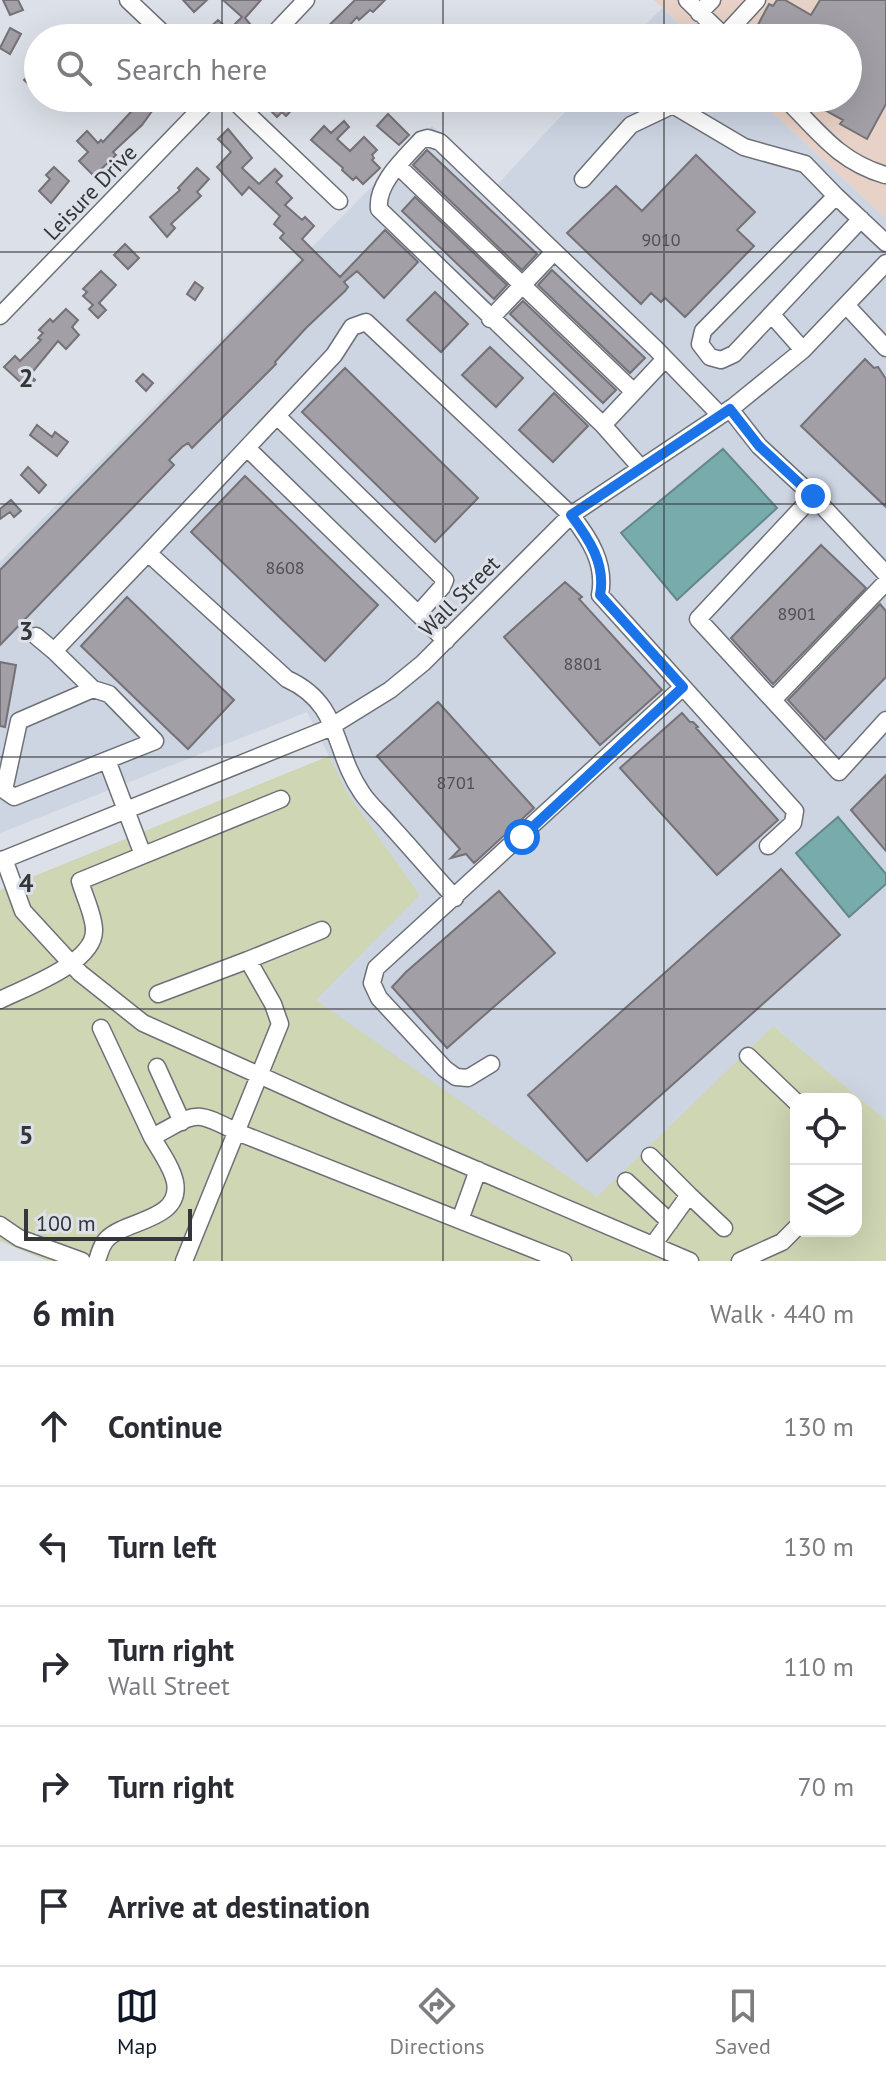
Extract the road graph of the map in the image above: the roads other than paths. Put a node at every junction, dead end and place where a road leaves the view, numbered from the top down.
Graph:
1 (128, 0) edge
2 (306, 0) edge
3 (687, 0) edge
4 (712, 0) edge
5 (757, 0) edge
6 (699, 13) junction
7 (153, 24) edge
8 (283, 24) edge
9 (711, 24) edge
10 (736, 24) edge
11 (197, 112) edge
12 (246, 112) edge
13 (658, 112) edge
14 (685, 112) edge
15 (799, 112) edge
16 (398, 166) junction
17 (886, 174) edge
18 (583, 179) dead end
19 (836, 196) junction
20 (339, 201) dead end
21 (861, 219) junction
22 (886, 243) edge
23 (554, 252) junction
24 (886, 263) edge
25 (522, 285) junction
26 (846, 305) junction
27 (772, 315) junction
28 (0, 316) edge
29 (490, 319) junction
30 (885, 344) edge
31 (803, 350) junction
32 (665, 359) junction
33 (634, 392) junction
34 (725, 412) junction
35 (277, 416) junction
36 (603, 425) junction
37 (247, 448) junction
38 (641, 468) junction
39 (813, 496) junction
40 (571, 515) junction
41 (148, 553) junction
42 (886, 574) edge
43 (886, 582) edge
44 (418, 614) junction
45 (36, 636) dead end
46 (446, 641) junction
47 (54, 651) junction
48 (683, 687) junction
49 (93, 689) junction
50 (773, 700) junction
51 (886, 720) edge
52 (334, 725) junction
53 (107, 760) junction
54 (281, 799) dead end
55 (125, 811) junction
56 (768, 846) dead end
57 (143, 855) junction
58 (2, 860) edge
59 (455, 898) junction
60 (322, 930) dead end
61 (248, 960) junction
62 (72, 964) junction
63 (158, 994) dead end
64 (0, 1000) edge
65 (101, 1028) dead end
66 (748, 1056) dead end
67 (491, 1064) dead end
68 (157, 1067) dead end
69 (260, 1076) junction
70 (790, 1096) edge
71 (182, 1122) junction
72 (237, 1132) junction
73 (152, 1137) junction
74 (650, 1156) dead end
75 (478, 1170) junction
76 (626, 1181) dead end
77 (689, 1195) junction
78 (460, 1220) junction
79 (670, 1222) junction
80 (0, 1225) edge
81 (724, 1228) dead end
82 (790, 1234) edge
83 (653, 1245) junction
84 (82, 1261) edge
85 (97, 1261) edge
86 (184, 1261) edge
87 (563, 1261) edge
88 (690, 1261) edge
89 (740, 1261) edge

1 - 7 street
2 - 8 street
3 - 6 street
4 - 6 street
5 - 10 street
6 - 9 street
11 - 28 street, Leisure Drive
12 - 20 street
13 - 18 street
14 - 19 street
15 - 17 street
16 - 23 street
16 - 25 street
16 - 29 street
19 - 21 street
19 - 27 street
21 - 22 street
21 - 27 street
23 - 25 street
23 - 32 street
24 - 26 street, Wall Street
25 - 29 street
25 - 33 street
26 - 30 street
26 - 31 street, Wall Street
27 - 31 street
29 - 36 street
31 - 34 street, Wall Street
32 - 33 street
32 - 34 street
33 - 36 street
34 - 38 street, Wall Street
34 - 39 street
35 - 37 street
35 - 40 street
35 - 44 street
36 - 38 street
37 - 41 street
37 - 44 street
38 - 40 street, Wall Street
39 - 42 street
39 - 50 street
40 - 46 street, Wall Street
40 - 48 street
41 - 47 street
41 - 52 street
43 - 50 street
44 - 46 street
45 - 47 street
46 - 52 street, Wall Street
47 - 49 street
48 - 56 street
48 - 59 street
49 - 53 street
49 - 53 street
50 - 51 street
52 - 55 street, Wall Street
52 - 59 street
53 - 55 street
54 - 57 street
55 - 57 street
55 - 58 street, Wall Street
57 - 62 street
58 - 62 street
59 - 67 street
60 - 61 street
61 - 63 street
61 - 69 street
62 - 64 street
62 - 69 street
65 - 73 street
66 - 70 street
68 - 71 street
69 - 72 street
69 - 75 street
71 - 72 street
71 - 73 street
72 - 78 street
72 - 86 street
73 - 85 street
74 - 77 street
75 - 78 street
75 - 83 street
76 - 79 street
77 - 79 street
77 - 81 street
78 - 87 street
79 - 83 street
80 - 84 street
82 - 89 street
83 - 88 street

